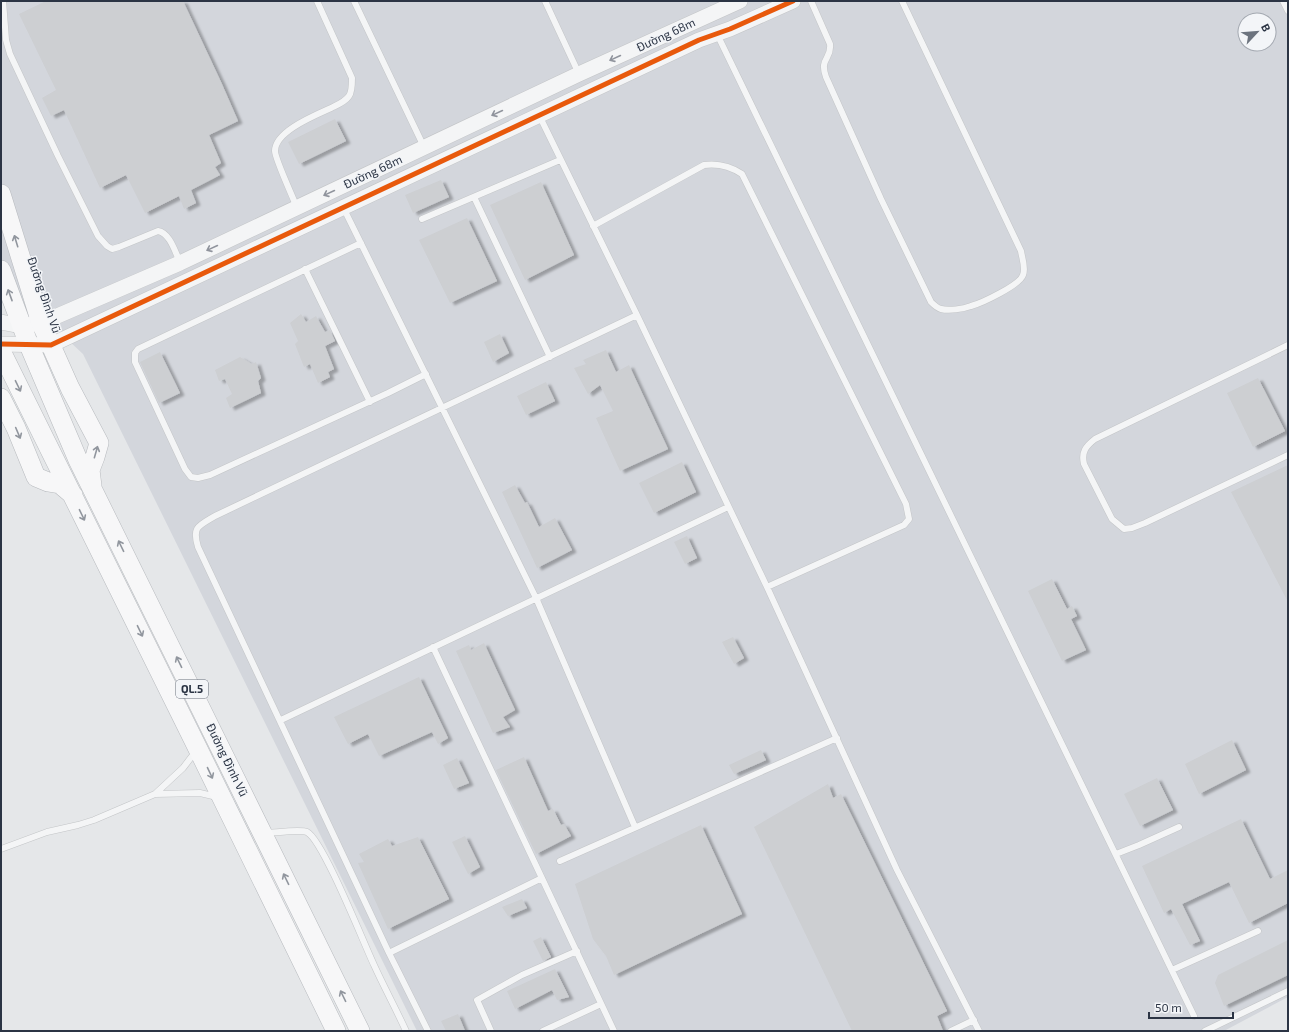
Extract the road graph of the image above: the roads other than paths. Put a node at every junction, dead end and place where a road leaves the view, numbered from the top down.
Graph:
1 (3, 1) edge
2 (317, 1) edge
3 (354, 1) edge
4 (545, 1) edge
5 (740, 1) edge
6 (793, 1) edge
7 (811, 1) edge
8 (902, 1) edge
9 (1283, 1) edge
10 (1288, 11) edge
11 (717, 34) junction
12 (579, 74) junction
13 (539, 115) junction
14 (424, 148) junction
15 (560, 160) junction
16 (1, 194) edge
17 (474, 197) junction
18 (343, 207) junction
19 (297, 208) junction
20 (422, 219) dead end
21 (593, 226) junction
22 (361, 243) junction
23 (180, 263) junction
24 (305, 269) junction
25 (1, 270) edge
26 (637, 315) junction
27 (1, 322) edge
28 (41, 323) junction
29 (21, 326) junction
30 (1, 344) edge
31 (29, 345) junction
32 (51, 345) junction
33 (1288, 345) edge
34 (1, 351) edge
35 (550, 357) junction
36 (426, 374) junction
37 (1, 398) edge
38 (370, 402) junction
39 (443, 408) junction
40 (1288, 455) edge
41 (93, 489) junction
42 (73, 495) junction
43 (728, 507) junction
44 (767, 587) junction
45 (536, 598) junction
46 (433, 647) junction
47 (280, 720) junction
48 (836, 738) junction
49 (198, 749) junction
50 (155, 794) junction
51 (221, 798) junction
52 (1179, 827) dead end
53 (636, 828) junction
54 (253, 838) junction
55 (1, 849) edge
56 (1116, 854) junction
57 (560, 861) dead end
58 (542, 878) junction
59 (1258, 931) dead end
60 (577, 951) junction
61 (389, 953) junction
62 (1172, 970) junction
63 (1288, 991) edge
64 (601, 1004) junction
65 (1194, 1016) dead end
66 (974, 1020) junction
67 (336, 1031) edge
68 (360, 1031) edge
69 (406, 1031) edge
70 (428, 1031) edge
71 (491, 1031) edge
72 (543, 1031) edge
73 (614, 1031) edge
74 (951, 1031) edge
75 (979, 1031) edge
76 (1205, 1031) edge

1 - 23 lane
2 - 19 lane
3 - 14 lane
4 - 12 lane
5 -> 12 street, Đường 68m
6 - 11 street
7 - 8 lane
9 - 10 lane
11 - 13 street
11 - 56 lane
12 -> 14 street, Đường 68m
13 - 15 lane
13 - 18 street
14 -> 19 street, Đường 68m
15 - 17 lane
15 - 21 lane
28 -> 16 highway, Đường Đình Vũ
17 - 20 lane
17 - 35 lane
18 - 22 lane
18 - 32 street
19 -> 23 street, Đường 68m
21 - 26 lane
21 - 44 lane
22 - 24 lane
22 - 36 lane
23 - 28 street, Đường 68m
24 - 38 lane
24 - 38 lane
29 -> 25 highway, Đường Đình Vũ / QL.5
26 - 35 lane
26 - 43 lane
27 - 29 street, Đường 68m
28 - 29 street, Đường 68m
28 - 32 highway, Đường Đình Vũ
29 - 31 highway, Đường Đình Vũ / QL.5
30 - 31 street
31 - 32 street
31 - 41 highway, Đường Đình Vũ / QL.5
41 -> 32 highway, Đường Đình Vũ
33 - 40 lane
34 -> 42 highway, Đường Đình Vũ / QL.5
35 - 39 lane
36 - 38 lane
36 - 39 lane
37 -> 42 highway, Đường Đình Vũ
39 - 45 lane
39 - 47 lane
54 -> 41 highway, Đường Đình Vũ / QL.5
42 -> 49 highway, Đường Đình Vũ / QL.5
43 - 44 lane
43 - 45 lane
44 - 48 lane
45 - 46 lane
45 - 53 lane
46 - 47 lane
46 - 58 lane
47 - 61 lane
48 - 53 lane
48 - 66 lane
49 - 50 lane
49 -> 51 highway, Đường Đình Vũ / QL.5
50 - 51 lane
50 - 55 lane
51 - 54 highway, Đường Đình Vũ / QL.5
52 - 56 lane
53 - 57 lane
54 - 67 highway, Đường Đình Vũ / QL.5
68 -> 54 highway, Đường Đình Vũ / QL.5
54 - 69 lane
56 - 62 lane
58 - 60 lane
58 - 61 lane
59 - 62 lane
60 - 64 lane
60 - 71 lane
61 - 70 lane
62 - 65 lane
63 - 76 lane
64 - 72 lane
64 - 73 lane
66 - 74 lane
66 - 75 lane

